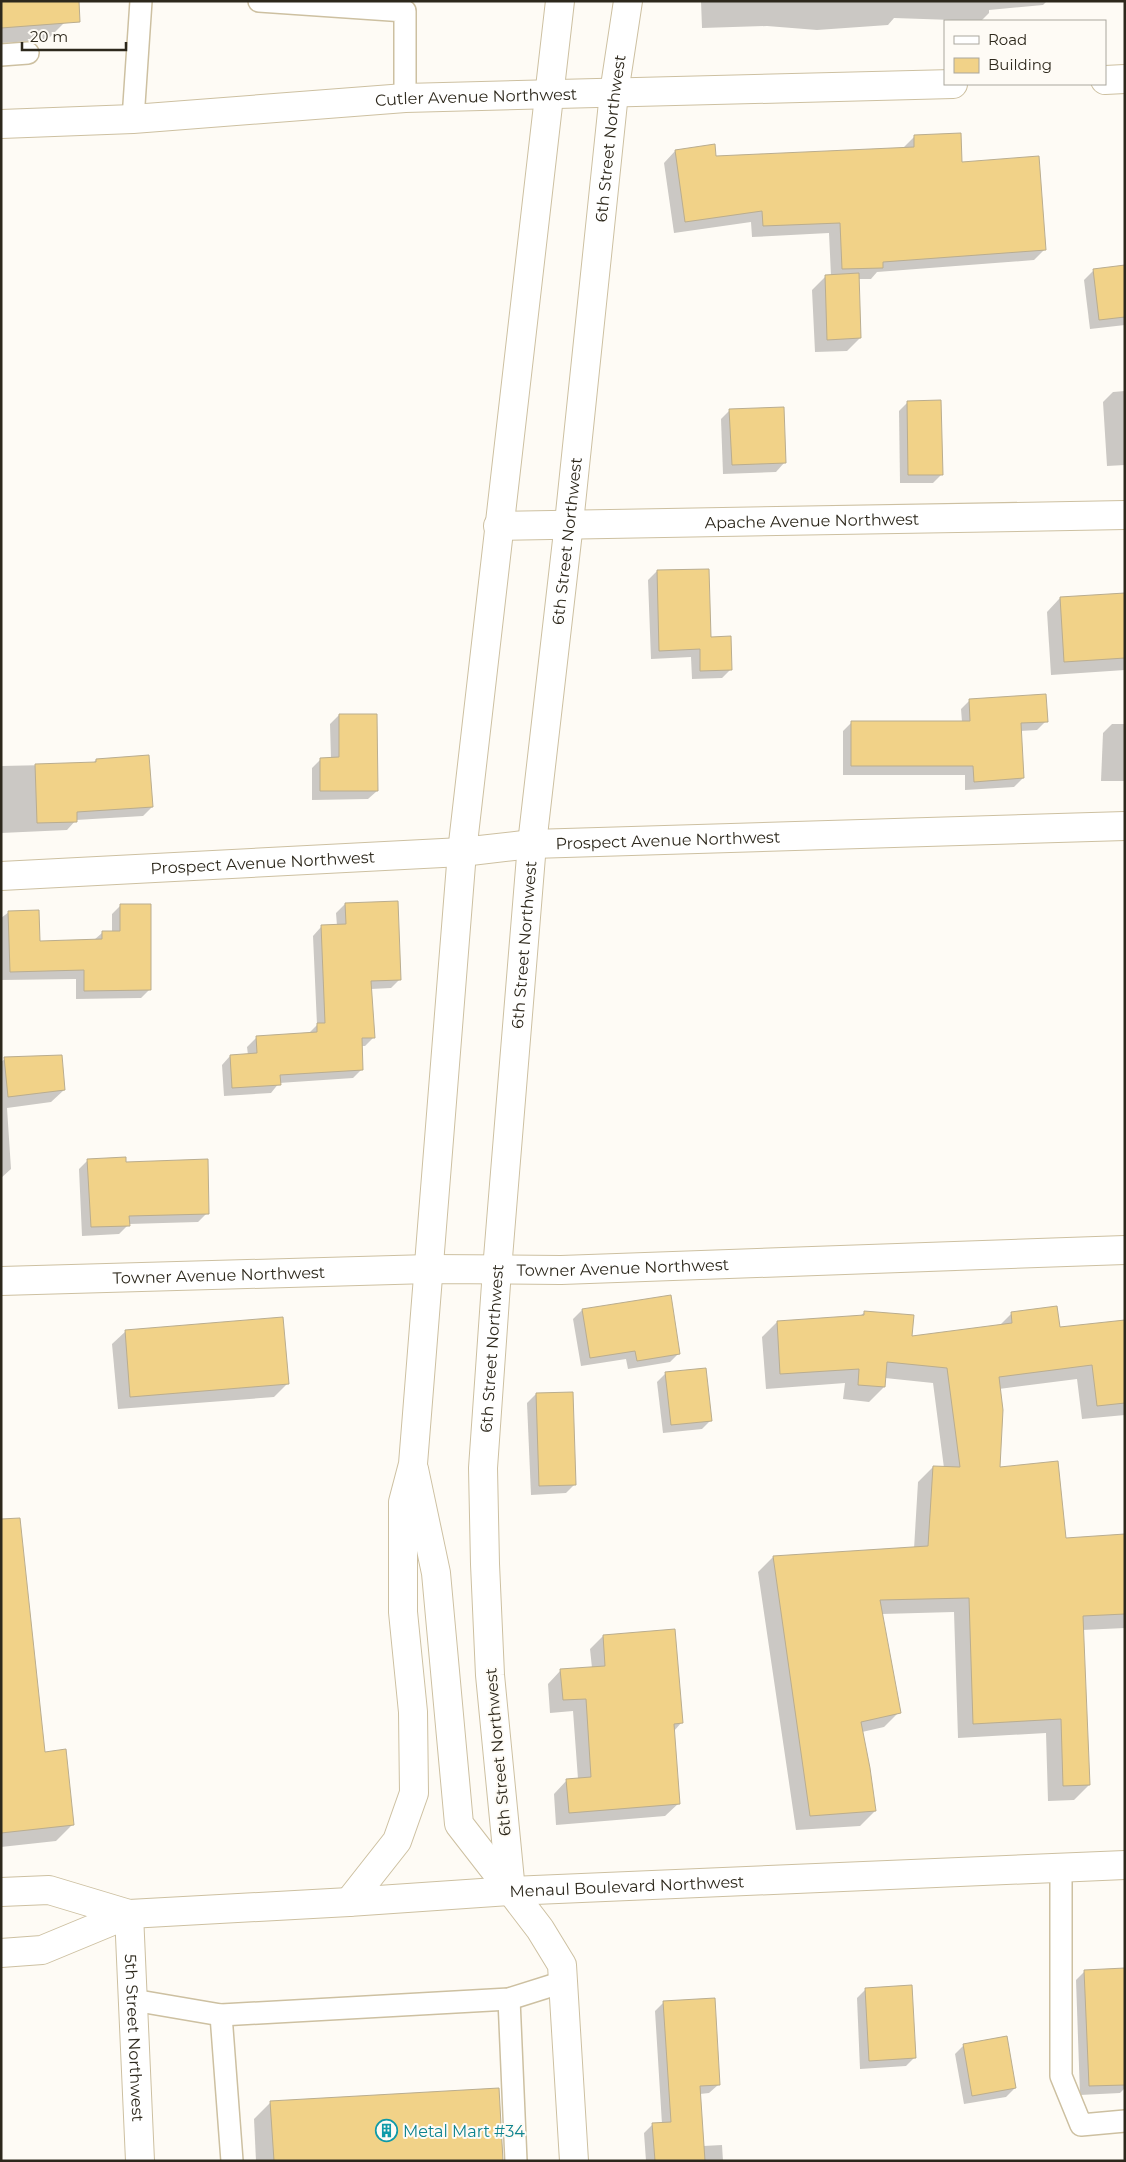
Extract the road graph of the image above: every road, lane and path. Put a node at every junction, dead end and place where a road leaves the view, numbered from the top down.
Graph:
1 (141, 1) edge
2 (259, 1) edge
3 (560, 1) edge
4 (628, 1) edge
5 (408, 6) edge
6 (28, 53) dead end
7 (1, 55) edge
8 (1125, 79) edge
9 (1106, 80) edge
10 (944, 84) edge
11 (614, 93) junction
12 (550, 95) junction
13 (405, 98) junction
14 (133, 119) junction
15 (1, 124) edge
16 (1125, 515) edge
17 (569, 523) junction
18 (498, 526) junction
19 (1125, 826) edge
20 (532, 844) junction
21 (462, 852) junction
22 (1, 876) edge
23 (1125, 1250) edge
24 (429, 1270) junction
25 (497, 1270) junction
26 (1, 1281) edge
27 (413, 1464) junction
28 (1125, 1865) edge
29 (1061, 1867) junction
30 (511, 1891) junction
31 (1, 1892) edge
32 (349, 1902) junction
33 (129, 1914) junction
34 (1, 1953) edge
35 (563, 1982) junction
36 (509, 1999) junction
37 (133, 2000) junction
38 (221, 2015) junction
39 (1125, 2121) edge
40 (140, 2161) edge
41 (232, 2161) edge
42 (516, 2161) edge
43 (574, 2161) edge

1 - 14 lane
2 - 5 lane
3 - 12 main road, 6th Street Northwest
4 - 11 main road, 6th Street Northwest
5 - 13 lane
6 - 7 lane
8 - 9 main road
10 - 11 main road, Cutler Avenue Northwest
11 - 12 main road, Cutler Avenue Northwest
11 - 17 main road, 6th Street Northwest
12 - 13 main road, Cutler Avenue Northwest
12 - 18 main road, 6th Street Northwest
13 - 14 main road, Cutler Avenue Northwest
14 - 15 main road, Cutler Avenue Northwest
16 - 17 main road, Apache Avenue Northwest
17 - 18 main road, Apache Avenue Northwest
17 - 20 main road, 6th Street Northwest
18 - 21 main road, 6th Street Northwest
19 - 20 main road, Prospect Avenue Northwest
20 - 21 main road, Prospect Avenue Northwest
20 - 25 main road, 6th Street Northwest
21 - 22 main road, Prospect Avenue Northwest
21 - 24 main road, 6th Street Northwest
23 - 25 main road, Towner Avenue Northwest
24 - 25 main road, Towner Avenue Northwest
24 - 26 main road, Towner Avenue Northwest
24 - 27 main road, 6th Street Northwest
25 - 30 main road, 6th Street Northwest
27 - 30 main road, 6th Street Northwest
27 - 32 main road, 6th Street Northwest
28 - 29 main road, Menaul Boulevard Northwest
29 - 30 main road, Menaul Boulevard Northwest
29 - 39 lane
30 - 32 main road, Menaul Boulevard Northwest
30 - 35 main road, 6th Street Northwest
31 - 33 main road, Menaul Boulevard Northwest
32 - 33 main road, Menaul Boulevard Northwest
33 - 34 main road, Menaul Boulevard Northwest
33 - 37 main road, 5th Street Northwest
35 - 36 lane
35 - 43 main road, 6th Street Northwest
36 - 38 lane
36 - 42 lane
37 - 38 lane
37 - 40 main road, 5th Street Northwest
38 - 41 lane

